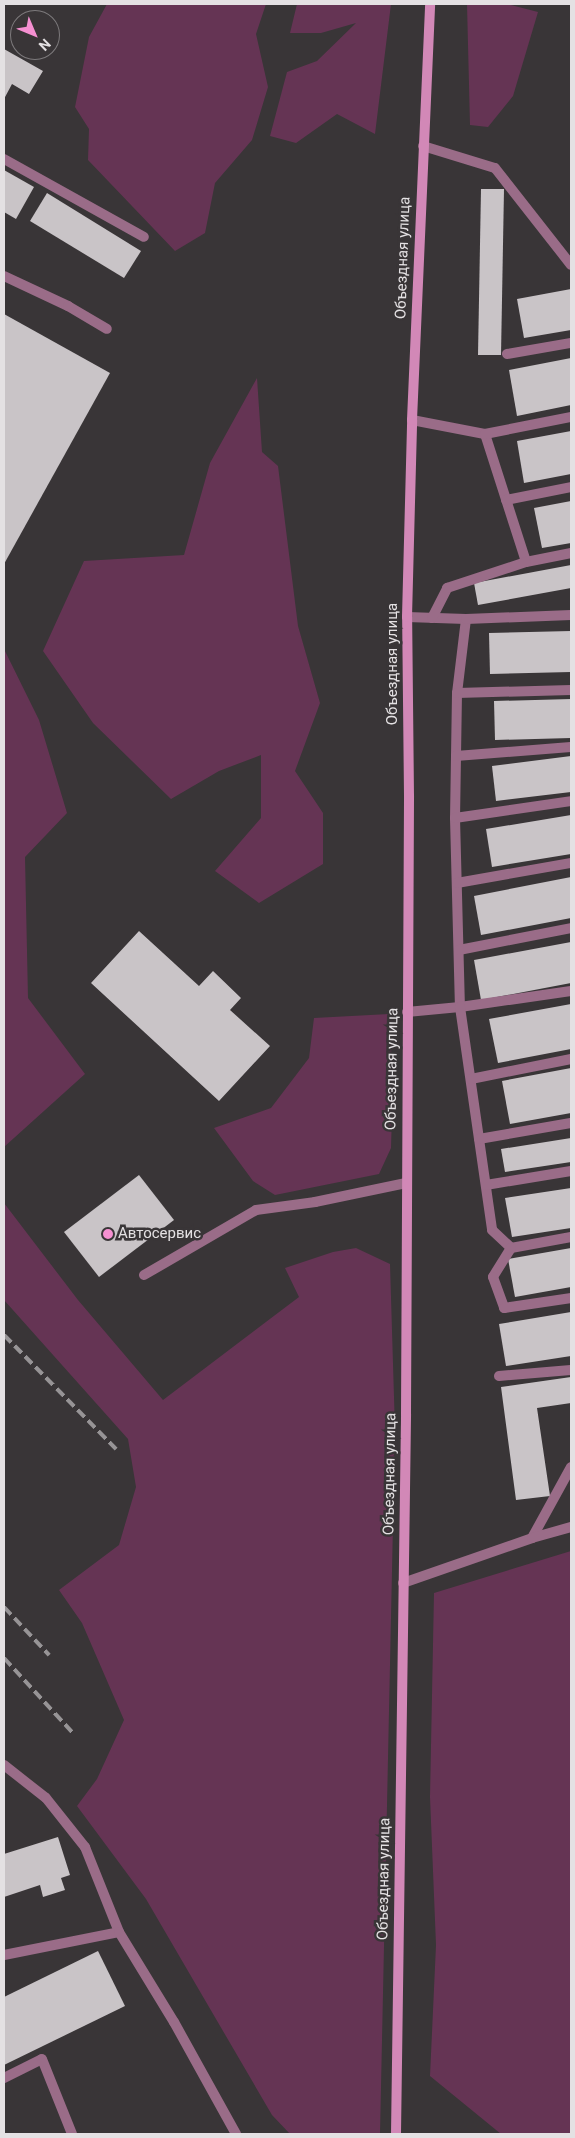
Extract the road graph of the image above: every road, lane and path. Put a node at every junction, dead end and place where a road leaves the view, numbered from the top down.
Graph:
1 (430, 4) edge
2 (423, 146) junction
3 (4, 160) edge
4 (144, 238) dead end
5 (571, 265) edge
6 (4, 276) edge
7 (107, 329) dead end
8 (571, 343) edge
9 (508, 354) dead end
10 (571, 417) edge
11 (412, 420) junction
12 (485, 434) junction
13 (571, 487) edge
14 (506, 500) junction
15 (571, 553) edge
16 (526, 562) junction
17 (571, 615) edge
18 (407, 617) junction
19 (432, 618) junction
20 (466, 619) junction
21 (571, 690) edge
22 (457, 693) junction
23 (571, 747) edge
24 (456, 756) junction
25 (571, 801) edge
26 (455, 818) junction
27 (571, 862) edge
28 (457, 884) junction
29 (571, 928) edge
30 (459, 950) junction
31 (571, 991) edge
32 (460, 1007) junction
33 (408, 1012) junction
34 (571, 1059) edge
35 (471, 1079) junction
36 (571, 1123) edge
37 (479, 1139) junction
38 (571, 1171) edge
39 (406, 1183) junction
40 (486, 1185) junction
41 (571, 1237) edge
42 (511, 1248) junction
43 (144, 1274) dead end
44 (571, 1298) edge
45 (571, 1370) edge
46 (499, 1376) dead end
47 (571, 1467) edge
48 (571, 1527) edge
49 (532, 1538) junction
50 (403, 1584) junction
51 (4, 1765) edge
52 (119, 1932) junction
53 (4, 1955) edge
54 (4, 2078) edge
55 (72, 2134) edge
56 (236, 2134) edge
57 (396, 2134) edge

1 - 2 main road, Объездная улица
2 - 5 lane
2 - 11 main road, Объездная улица
3 - 4 lane
6 - 7 lane
8 - 9 lane
10 - 12 lane
11 - 12 lane
11 - 18 main road, Объездная улица
12 - 14 lane
13 - 14 lane
14 - 16 lane
15 - 16 lane
16 - 19 lane
17 - 20 lane
18 - 19 lane
18 - 33 main road, Объездная улица
19 - 20 lane
20 - 22 lane
21 - 22 lane
22 - 24 lane
23 - 24 lane
24 - 26 lane
25 - 26 lane
26 - 28 lane
27 - 28 lane
28 - 30 lane
29 - 30 lane
30 - 32 lane
31 - 32 lane
32 - 33 lane
32 - 35 lane
33 - 39 main road, Объездная улица
34 - 35 lane
35 - 37 lane
36 - 37 lane
37 - 40 lane
38 - 40 lane
39 - 43 lane
39 - 50 main road, Объездная улица
40 - 42 lane
41 - 42 lane
42 - 44 lane
45 - 46 lane
47 - 49 lane
48 - 49 lane
49 - 50 lane
50 - 57 main road, Объездная улица
51 - 52 lane
52 - 53 lane
52 - 56 lane
54 - 55 lane

